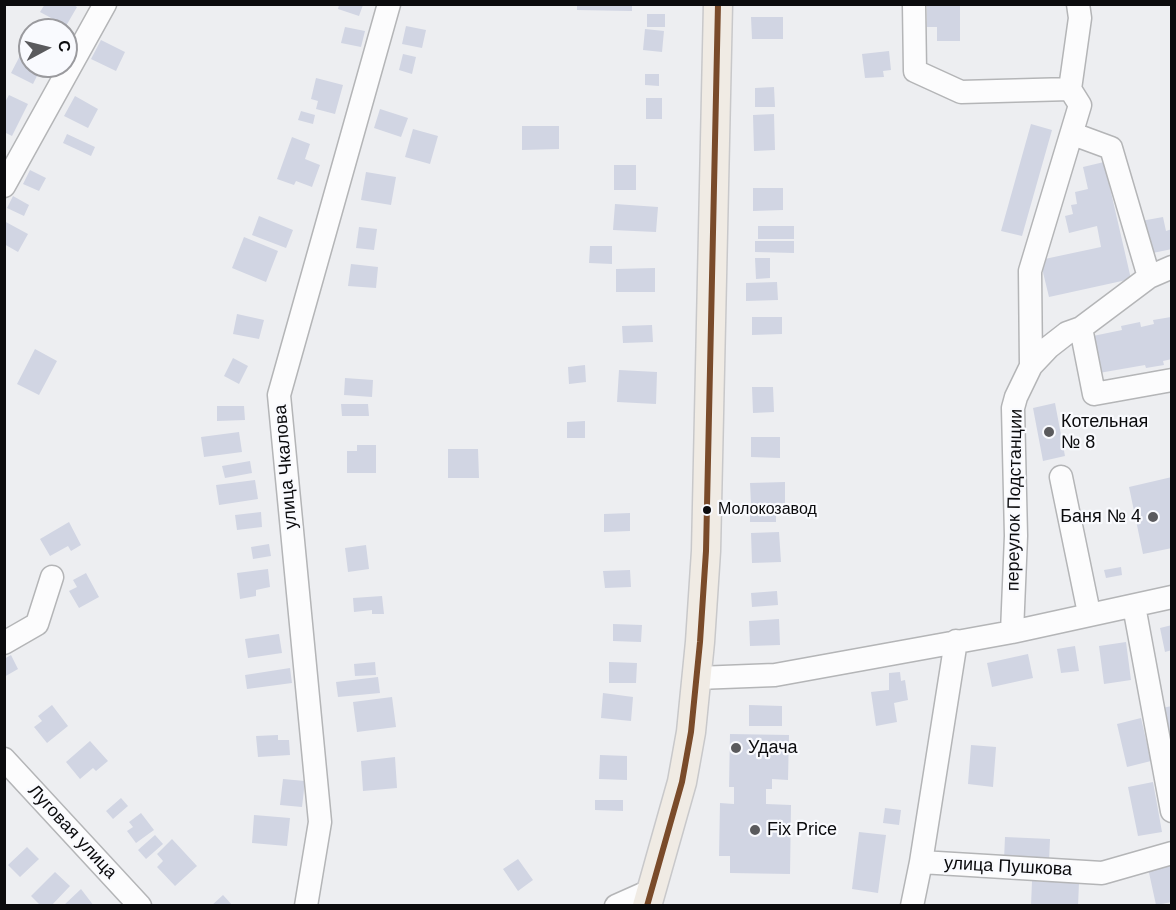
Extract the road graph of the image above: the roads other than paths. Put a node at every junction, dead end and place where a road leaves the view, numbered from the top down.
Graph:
1 (105, 4) edge
2 (389, 4) edge
3 (718, 4) edge
4 (914, 4) edge
5 (1078, 4) edge
6 (1070, 89) junction
7 (1073, 134) junction
8 (4, 186) edge
9 (1172, 267) edge
10 (1149, 278) junction
11 (1081, 328) junction
12 (1031, 366) junction
13 (1172, 380) edge
14 (1061, 477) dead end
15 (52, 577) dead end
16 (1172, 597) edge
17 (1134, 606) junction
18 (1089, 613) junction
19 (1012, 632) junction
20 (956, 641) junction
21 (4, 643) edge
22 (697, 678) junction
23 (4, 759) edge
24 (1172, 811) edge
25 (1172, 854) edge
26 (921, 862) junction
27 (649, 898) edge
28 (140, 906) edge
29 (306, 906) edge
30 (616, 906) edge
31 (912, 906) edge

1 - 8 street
2 - 29 street, улица Чкалова
3 - 22 main road
4 - 6 street
5 - 6 street
6 - 7 street
7 - 10 street
7 - 12 street
9 - 10 street, переулок Подстанции
10 - 11 street, переулок Подстанции
11 - 12 street, переулок Подстанции
11 - 13 street
12 - 19 street, переулок Подстанции
14 - 18 street
15 - 21 street
16 - 17 street
17 - 18 street
17 - 24 street
18 - 19 street
19 - 20 street
20 - 22 street
20 - 26 street, улица Пушкова
22 - 27 main road
23 - 28 street, Луговая улица
25 - 26 street, улица Пушкова
26 - 31 street
27 - 30 street

